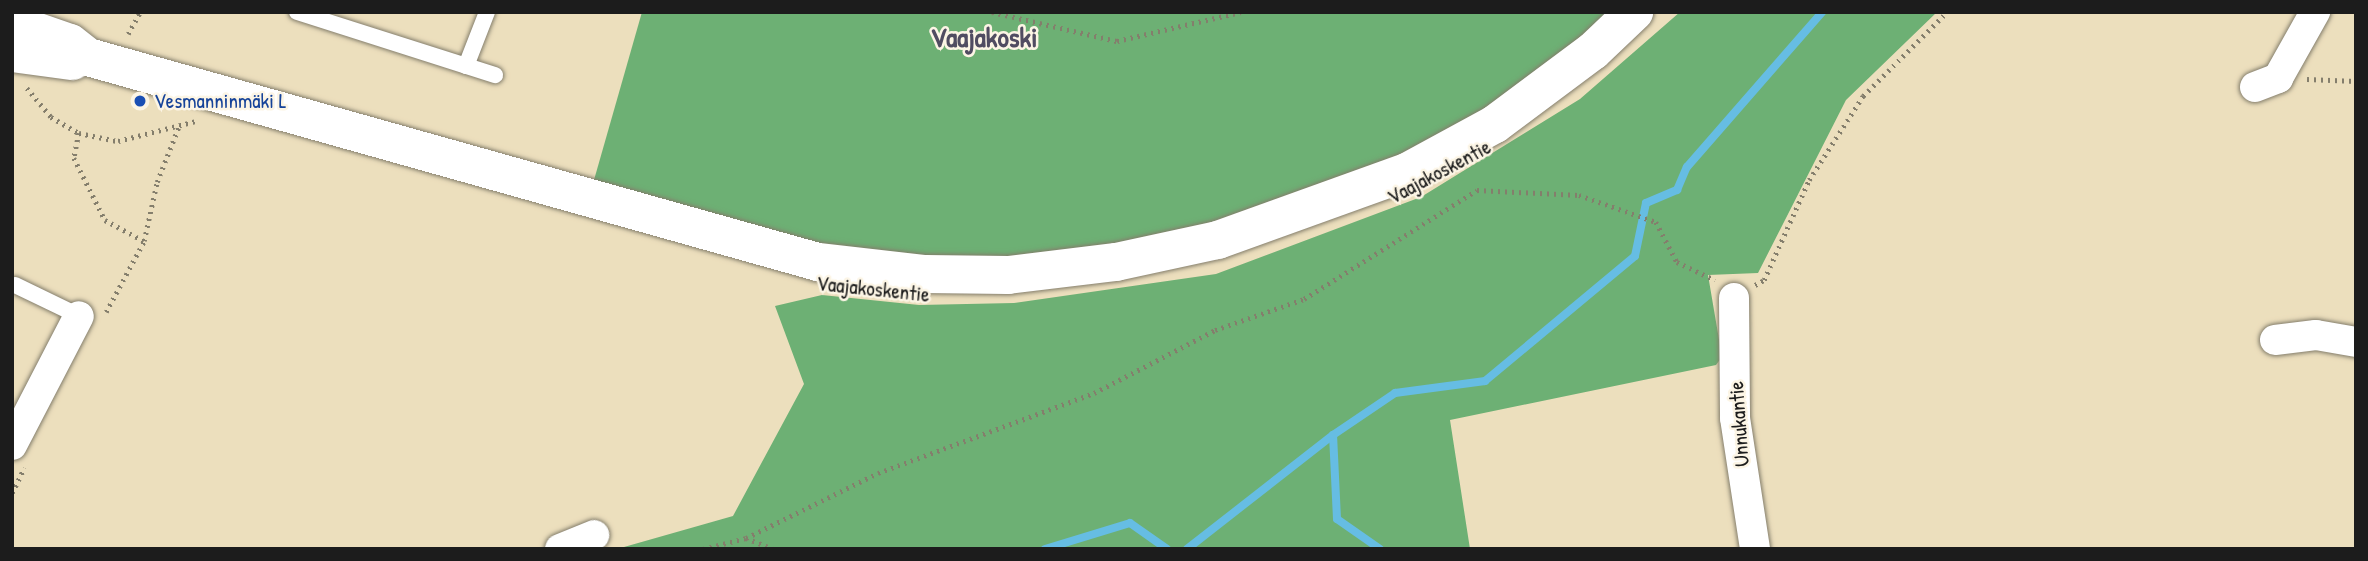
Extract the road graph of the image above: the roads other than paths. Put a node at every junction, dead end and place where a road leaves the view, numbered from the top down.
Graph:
1 (297, 12) edge
2 (487, 12) edge
3 (1634, 12) edge
4 (2315, 12) edge
5 (12, 23) edge
6 (88, 57) junction
7 (466, 66) junction
8 (15, 68) edge
9 (495, 75) dead end
10 (2267, 83) road end
11 (15, 285) dead end
12 (1734, 298) road end
13 (79, 316) joint
14 (2274, 340) dead end
15 (2356, 342) edge
16 (12, 445) edge
17 (594, 535) dead end
18 (560, 549) edge
19 (1755, 549) edge

1 - 7 lane
2 - 7 lane
3 - 6 main road, Vaajakoskentie
4 - 10 street
5 - 6 main road, Vaajakoskentie
6 - 8 main road, Vaajakoskentie
7 - 9 lane
11 - 13 lane
12 - 19 street, Unnukantie
13 - 16 street
14 - 15 street
17 - 18 street

